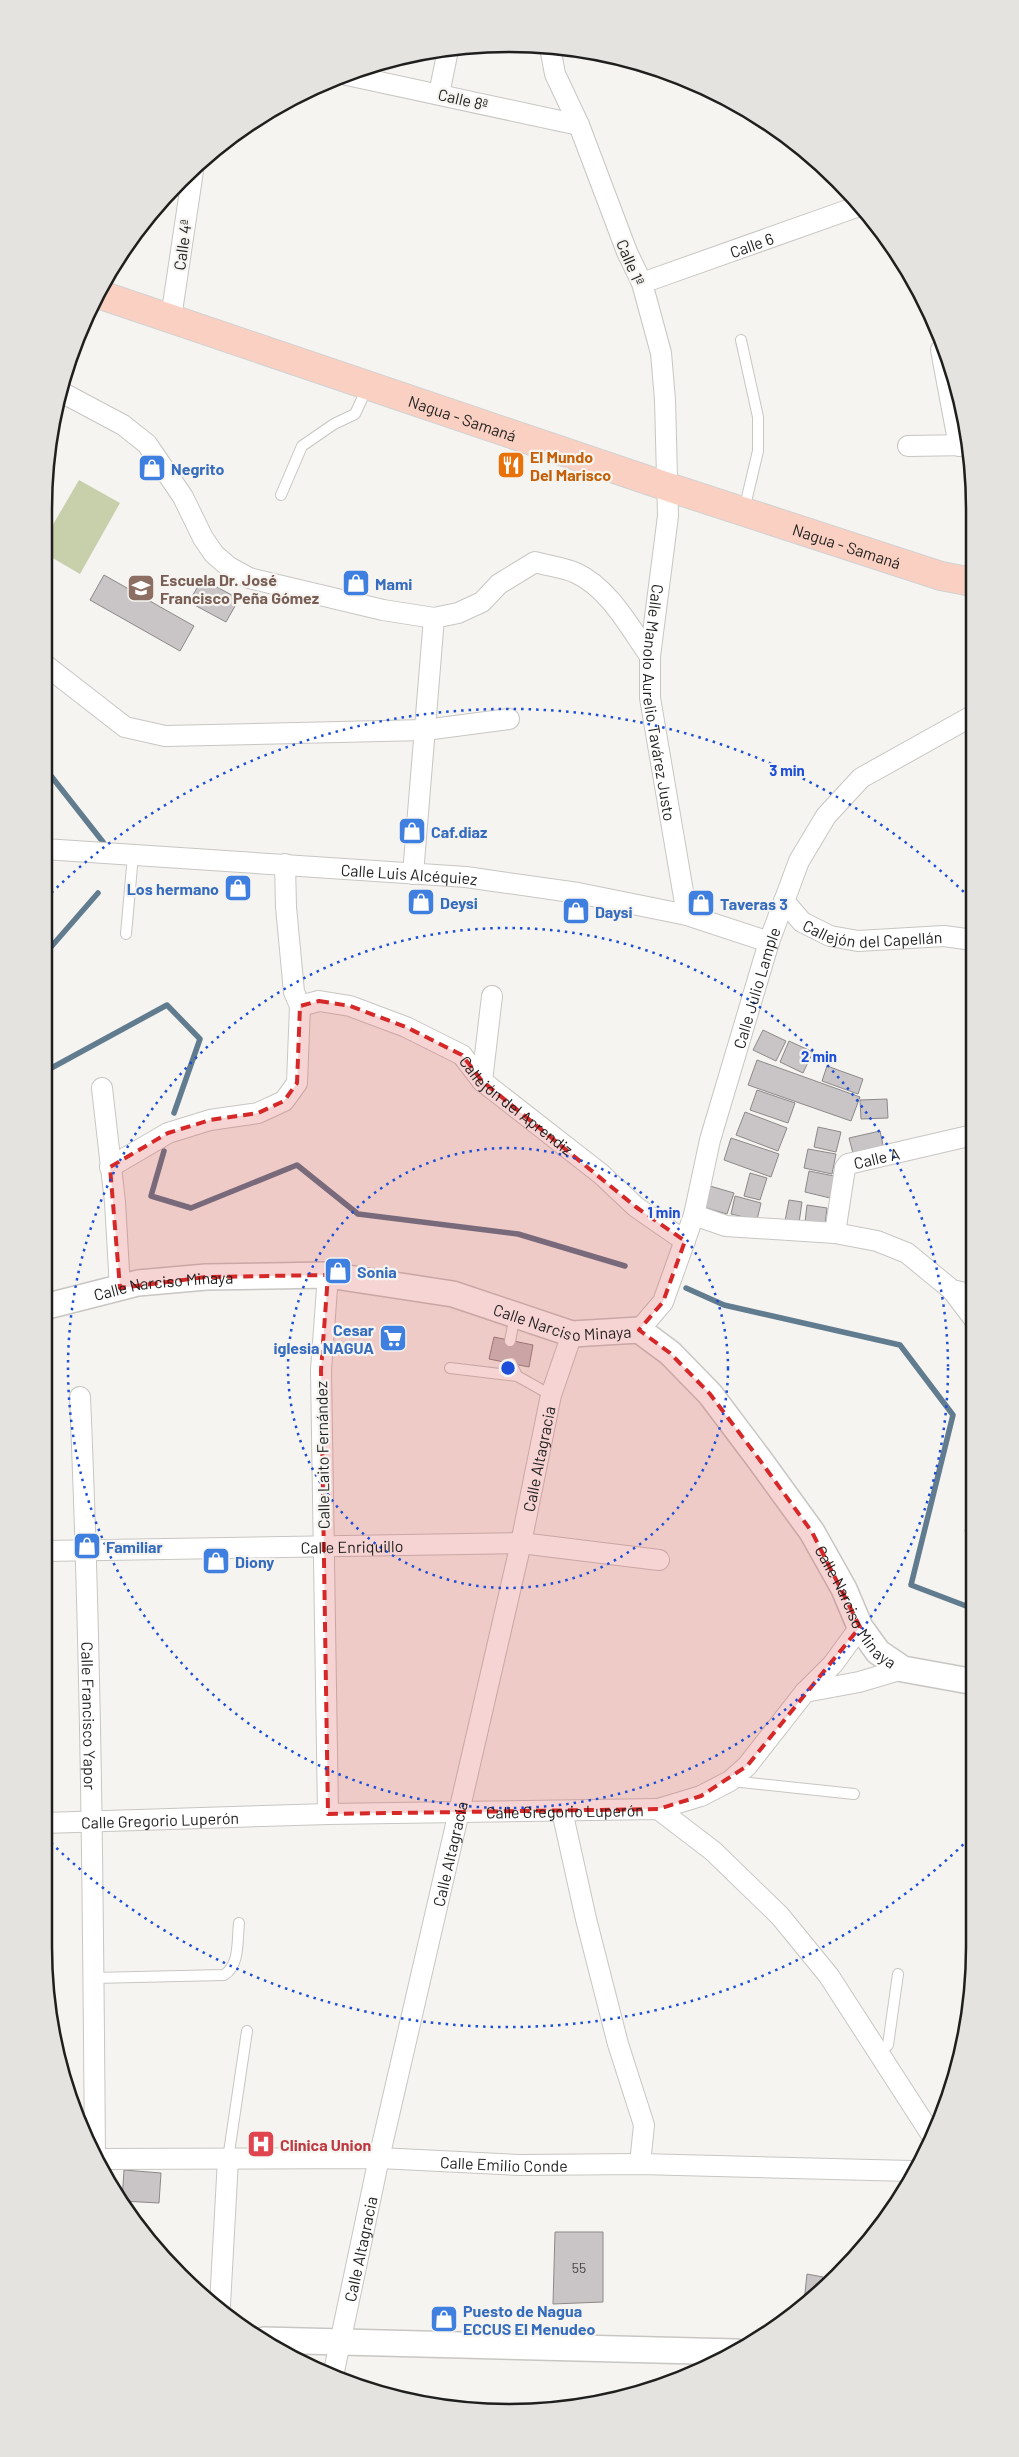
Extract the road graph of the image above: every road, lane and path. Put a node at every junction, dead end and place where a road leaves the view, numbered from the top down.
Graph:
1 (551, 54) edge
2 (447, 57) edge
3 (359, 78) edge
4 (439, 94) junction
5 (579, 126) junction
6 (190, 182) edge
7 (853, 208) edge
8 (642, 282) junction
9 (106, 297) edge
10 (171, 318) junction
11 (741, 340) dead end
12 (369, 385) junction
13 (950, 389) edge
14 (67, 395) edge
15 (959, 423) edge
16 (908, 446) dead end
17 (962, 446) edge
18 (668, 487) junction
19 (281, 495) dead end
20 (743, 511) junction
21 (966, 581) edge
22 (434, 618) junction
23 (650, 656) junction
24 (52, 670) edge
25 (509, 719) dead end
26 (966, 719) edge
27 (425, 730) junction
28 (52, 850) edge
29 (133, 855) junction
30 (284, 864) junction
31 (413, 874) junction
32 (784, 902) junction
33 (687, 915) junction
34 (126, 934) dead end
35 (966, 939) edge
36 (769, 942) junction
37 (492, 996) dead end
38 (300, 1006) junction
39 (482, 1081) junction
40 (102, 1088) dead end
41 (966, 1137) edge
42 (110, 1167) junction
43 (694, 1215) junction
44 (835, 1233) junction
45 (685, 1241) junction
46 (328, 1275) junction
47 (120, 1288) junction
48 (952, 1290) junction
49 (966, 1293) edge
50 (52, 1305) edge
51 (966, 1308) edge
52 (515, 1315) junction
53 (639, 1330) junction
54 (572, 1334) junction
55 (510, 1341) dead end
56 (511, 1363) dead end
57 (450, 1368) dead end
58 (517, 1376) junction
59 (551, 1395) junction
60 (80, 1397) dead end
61 (521, 1543) junction
62 (323, 1548) junction
63 (52, 1551) edge
64 (87, 1551) junction
65 (659, 1560) dead end
66 (860, 1627) junction
67 (903, 1669) junction
68 (966, 1681) edge
69 (805, 1692) junction
70 (730, 1781) junction
71 (854, 1794) dead end
72 (658, 1809) junction
73 (460, 1811) junction
74 (562, 1811) junction
75 (328, 1814) junction
76 (92, 1822) junction
77 (52, 1823) edge
78 (239, 1923) dead end
79 (898, 1974) dead end
80 (93, 1978) junction
81 (247, 2031) dead end
82 (879, 2052) junction
83 (928, 2130) edge
84 (96, 2141) edge
85 (104, 2157) edge
86 (379, 2158) junction
87 (228, 2159) junction
88 (640, 2164) junction
89 (908, 2171) edge
90 (220, 2301) edge
91 (277, 2340) edge
92 (340, 2341) junction
93 (722, 2352) edge
94 (334, 2369) edge

1 - 5 street, Calle 1ª
2 - 4 street
3 - 4 street, Calle 8ª
4 - 5 street, Calle 8ª
5 - 8 street, Calle 1ª
6 - 10 street, Calle 4ª
7 - 8 street, Calle 6
8 - 18 street, Calle 1ª
9 - 10 main road, Nagua - Samaná
10 - 12 main road, Nagua - Samaná
11 - 20 lane
12 - 18 main road, Nagua - Samaná
12 - 19 lane
13 - 15 street
14 - 22 street
16 - 17 street
18 - 20 main road, Nagua - Samaná
18 - 23 street, Calle Manolo Aurelio Tavárez Justo
20 - 21 main road, Nagua - Samaná
22 - 23 street
22 - 27 street
23 - 33 street, Calle Manolo Aurelio Tavárez Justo
24 - 27 street
25 - 27 street
26 - 32 street, Calle Julio Lample
27 - 31 street
28 - 29 street, Calle Luis Alcéquiez
29 - 30 street, Calle Luis Alcéquiez
29 - 34 lane
30 - 31 street, Calle Luis Alcéquiez
30 - 38 street
31 - 33 street, Calle Luis Alcéquiez
32 - 35 street, Callejón del Capellán
32 - 36 street, Calle Julio Lample
33 - 36 street, Calle Luis Alcéquiez
36 - 43 street, Calle Julio Lample
37 - 39 street
38 - 39 street, Callejón del Aprendiz
38 - 42 street
39 - 45 street, Callejón del Aprendiz
40 - 42 street
41 - 44 street, Calle A
42 - 47 street
43 - 44 street
43 - 45 street, Calle Julio Lample
44 - 48 street
45 - 53 street, Calle Julio Lample
46 - 47 street, Calle Narciso Minaya
46 - 52 street, Calle Narciso Minaya
46 - 62 street, Calle Laito Fernández
47 - 50 street, Calle Narciso Minaya
48 - 49 street
48 - 51 street
52 - 54 street, Calle Narciso Minaya
52 - 55 lane
53 - 54 street, Calle Narciso Minaya
53 - 66 street, Calle Narciso Minaya
54 - 59 street, Calle Altagracia
56 - 58 lane
57 - 58 lane
58 - 59 lane
59 - 61 street, Calle Altagracia
60 - 64 street, Calle Francisco Yapor
61 - 62 street, Calle Enriquillo
61 - 65 street, Calle Enriquillo
61 - 73 street, Calle Altagracia
62 - 64 street, Calle Enriquillo
62 - 75 street, Calle Laito Fernández
63 - 64 street, Calle Enriquillo
64 - 76 street, Calle Francisco Yapor
66 - 67 street, Calle Narciso Minaya
66 - 69 street
67 - 68 street, Calle Narciso Minaya
67 - 69 street
69 - 70 street
70 - 71 lane
70 - 72 street
72 - 74 street, Calle Gregorio Luperón
72 - 82 street, Calle Gregorio Luperón
73 - 74 street, Calle Gregorio Luperón
73 - 75 street, Calle Gregorio Luperón
73 - 86 street, Calle Altagracia
74 - 88 street
75 - 76 street, Calle Gregorio Luperón
76 - 77 street, Calle Gregorio Luperón
76 - 80 street, Calle Francisco Yapor
78 - 80 lane
79 - 82 lane
80 - 84 street, Calle Francisco Yapor
81 - 87 lane
82 - 83 street, Calle Gregorio Luperón
85 - 87 street, Calle Emilio Conde
86 - 87 street, Calle Emilio Conde
86 - 88 street, Calle Emilio Conde
86 - 92 street, Calle Altagracia
87 - 90 street
88 - 89 street, Calle Emilio Conde
91 - 92 street
92 - 93 street
92 - 94 street, Calle Altagracia

